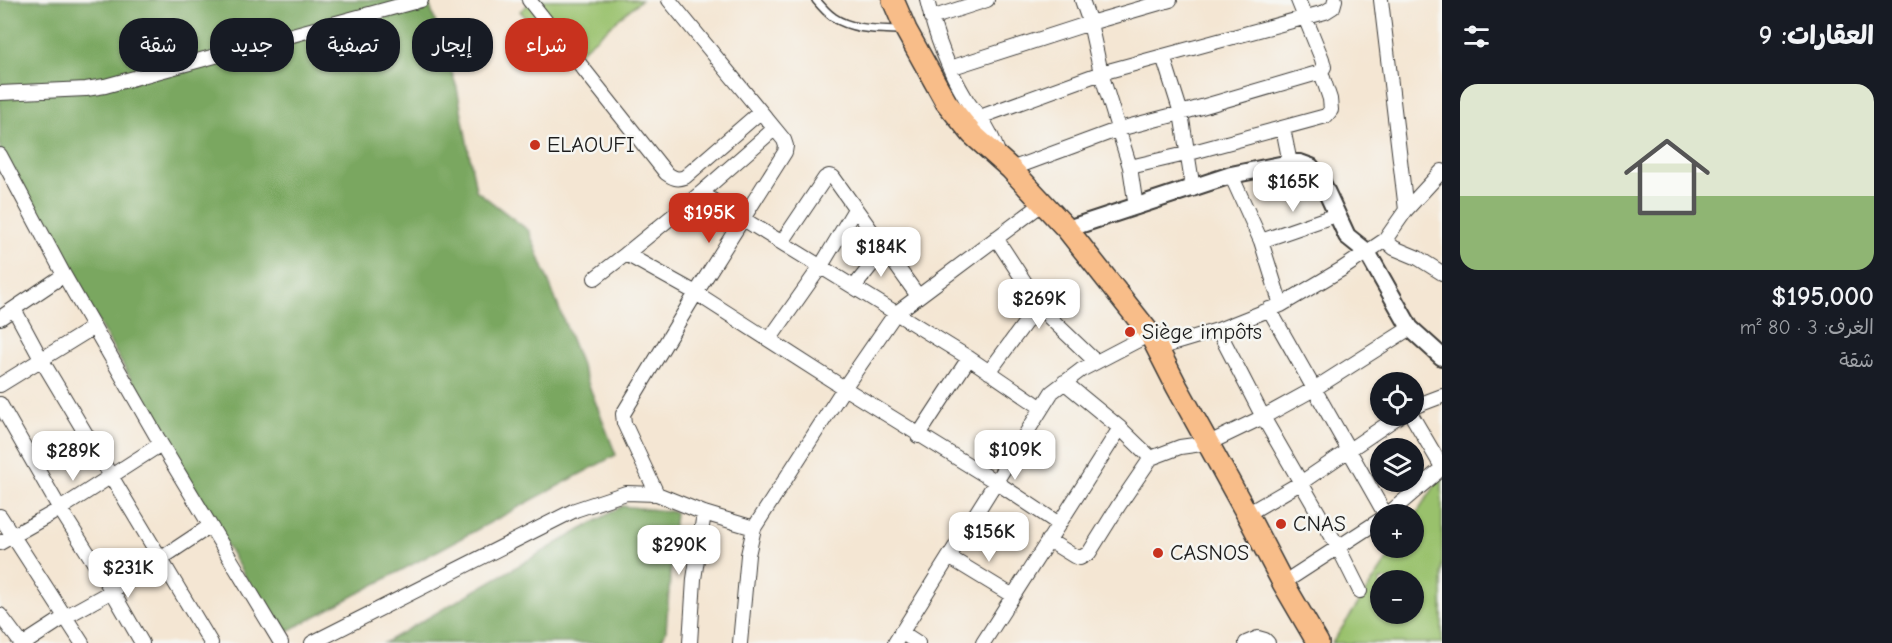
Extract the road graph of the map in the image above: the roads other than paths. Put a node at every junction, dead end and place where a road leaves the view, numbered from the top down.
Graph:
1 (421, 0) edge
2 (529, 0) edge
3 (669, 0) edge
4 (816, 0) edge
5 (893, 0) edge
6 (903, 0) edge
7 (927, 0) edge
8 (987, 0) edge
9 (1082, 0) edge
10 (1170, 0) edge
11 (1298, 0) edge
12 (1335, 0) edge
13 (1381, 0) edge
14 (931, 18) junction
15 (1305, 18) junction
16 (1090, 23) junction
17 (906, 30) junction
18 (920, 54) junction
19 (1163, 56) junction
20 (950, 68) junction
21 (1322, 72) junction
22 (1101, 73) junction
23 (0, 93) edge
24 (760, 112) junction
25 (1181, 113) junction
26 (980, 117) junction
27 (1283, 128) junction
28 (774, 129) junction
29 (1119, 129) junction
30 (0, 154) edge
31 (1186, 154) junction
32 (1290, 163) junction
33 (1006, 165) junction
34 (1130, 167) junction
35 (1442, 171) edge
36 (1231, 176) junction
37 (1193, 189) junction
38 (701, 193) junction
39 (1042, 204) junction
40 (1136, 207) junction
41 (855, 209) junction
42 (1406, 210) junction
43 (1336, 215) junction
44 (744, 219) junction
45 (1067, 230) junction
46 (996, 238) junction
47 (1385, 240) junction
48 (782, 242) junction
49 (1261, 242) junction
50 (884, 249) junction
51 (1367, 252) junction
52 (626, 254) junction
53 (821, 266) junction
54 (1442, 273) edge
55 (64, 275) junction
56 (595, 278) dead end
57 (854, 287) junction
58 (696, 293) junction
59 (918, 296) junction
60 (1039, 304) junction
61 (1275, 307) junction
62 (14, 309) junction
63 (895, 314) junction
64 (0, 318) edge
65 (94, 327) junction
66 (1410, 328) junction
67 (1218, 330) junction
68 (769, 340) junction
69 (1154, 341) junction
70 (1442, 357) edge
71 (41, 358) junction
72 (969, 358) junction
73 (1096, 362) junction
74 (989, 372) junction
75 (1064, 382) junction
76 (0, 385) edge
77 (844, 388) junction
78 (1314, 389) junction
79 (1442, 396) edge
80 (1424, 403) edge
81 (0, 404) edge
82 (1042, 408) junction
83 (1263, 417) junction
84 (1385, 426) edge
85 (1418, 426) edge
86 (1120, 428) junction
87 (918, 436) junction
88 (1209, 443) junction
89 (161, 444) junction
90 (1350, 450) junction
91 (1151, 458) junction
92 (1442, 468) edge
93 (111, 476) junction
94 (996, 482) junction
95 (1302, 482) junction
96 (657, 494) junction
97 (1381, 504) edge
98 (1399, 504) edge
99 (60, 509) junction
100 (704, 513) junction
101 (1247, 514) junction
102 (0, 516) edge
103 (1059, 524) junction
104 (210, 525) junction
105 (1370, 526) edge
106 (754, 528) junction
107 (6, 539) edge
108 (1048, 540) junction
109 (1338, 547) junction
110 (949, 557) junction
111 (160, 559) junction
112 (1283, 583) junction
113 (112, 591) junction
114 (1360, 591) dead end
115 (1013, 596) junction
116 (0, 615) edge
117 (65, 617) junction
118 (898, 638) edge
119 (23, 643) edge
120 (82, 643) edge
121 (142, 643) edge
122 (211, 643) edge
123 (281, 643) edge
124 (312, 643) edge
125 (690, 643) edge
126 (740, 643) edge
127 (918, 643) edge
128 (983, 643) edge
129 (1246, 643) edge
130 (1268, 643) edge
131 (1318, 643) edge

1 - 23 street
2 - 24 street
3 - 24 street
4 - 17 lane
5 - 17 main road
6 - 18 main road
7 - 14 street
8 - 14 street
9 - 16 street
10 - 16 street
11 - 15 street
12 - 15 street
13 - 42 street
14 - 20 street
15 - 19 street
15 - 21 street
16 - 20 street
16 - 22 street
17 - 18 main road
18 - 33 main road
19 - 22 street
19 - 25 street
20 - 26 street
21 - 25 street
21 - 27 street
22 - 26 street
22 - 29 street
24 - 28 street
25 - 29 street
25 - 31 street
26 - 33 street
27 - 31 street
27 - 32 street
28 - 38 street
28 - 44 street
29 - 33 street
29 - 34 street
30 - 55 street
31 - 34 street
31 - 37 street
32 - 36 street
32 - 43 street
33 - 39 main road
34 - 40 street
35 - 42 street
36 - 37 street
36 - 49 street
37 - 40 street
38 - 44 street
38 - 52 street
39 - 45 main road
39 - 46 street
40 - 45 street
41 - 48 street
41 - 50 street
41 - 53 street
42 - 47 street
43 - 49 street
43 - 51 street
44 - 48 street
44 - 58 street
45 - 69 main road
46 - 59 street
46 - 60 street
47 - 51 street
47 - 54 street
48 - 53 street
49 - 61 street
50 - 57 street
50 - 59 street
51 - 61 street
51 - 66 street
52 - 56 street
52 - 58 street
53 - 57 street
53 - 68 street
55 - 62 street
55 - 65 street
57 - 63 street
58 - 68 street
58 - 96 street
59 - 63 street
60 - 73 street
60 - 74 street
61 - 67 street
61 - 78 street
62 - 64 street
62 - 71 street
63 - 72 street
63 - 77 street
65 - 71 street
65 - 89 street
66 - 70 street
66 - 78 street
67 - 69 street
67 - 83 street
68 - 77 street
69 - 73 street
69 - 88 main road
71 - 76 street
71 - 93 street
72 - 74 street
72 - 87 street
73 - 75 street
74 - 82 street
75 - 82 street
75 - 86 street
77 - 87 street
77 - 106 street
78 - 83 street
78 - 90 street
79 - 80 street
81 - 99 street
82 - 94 street
83 - 88 street
83 - 95 street
84 - 90 street
85 - 92 street
86 - 91 street
86 - 103 street
87 - 94 street
88 - 91 street
88 - 101 main road
89 - 93 street
89 - 104 street
90 - 95 street
90 - 97 street
91 - 108 street
92 - 98 street
93 - 99 street
93 - 111 street
94 - 103 street
94 - 110 street
95 - 101 street
95 - 109 street
96 - 100 street
96 - 124 street
99 - 107 street
99 - 113 street
100 - 106 street
100 - 125 street
101 - 112 main road
102 - 107 street
103 - 108 street
104 - 111 street
104 - 123 street
105 - 109 street
106 - 126 street
107 - 117 street
108 - 115 street
109 - 112 street
109 - 114 street
110 - 115 street
110 - 118 street
111 - 113 street
111 - 122 street
112 - 131 main road
113 - 117 street
113 - 121 street
115 - 128 street
116 - 119 street
117 - 119 street
117 - 120 street
118 - 127 street
129 - 130 street

